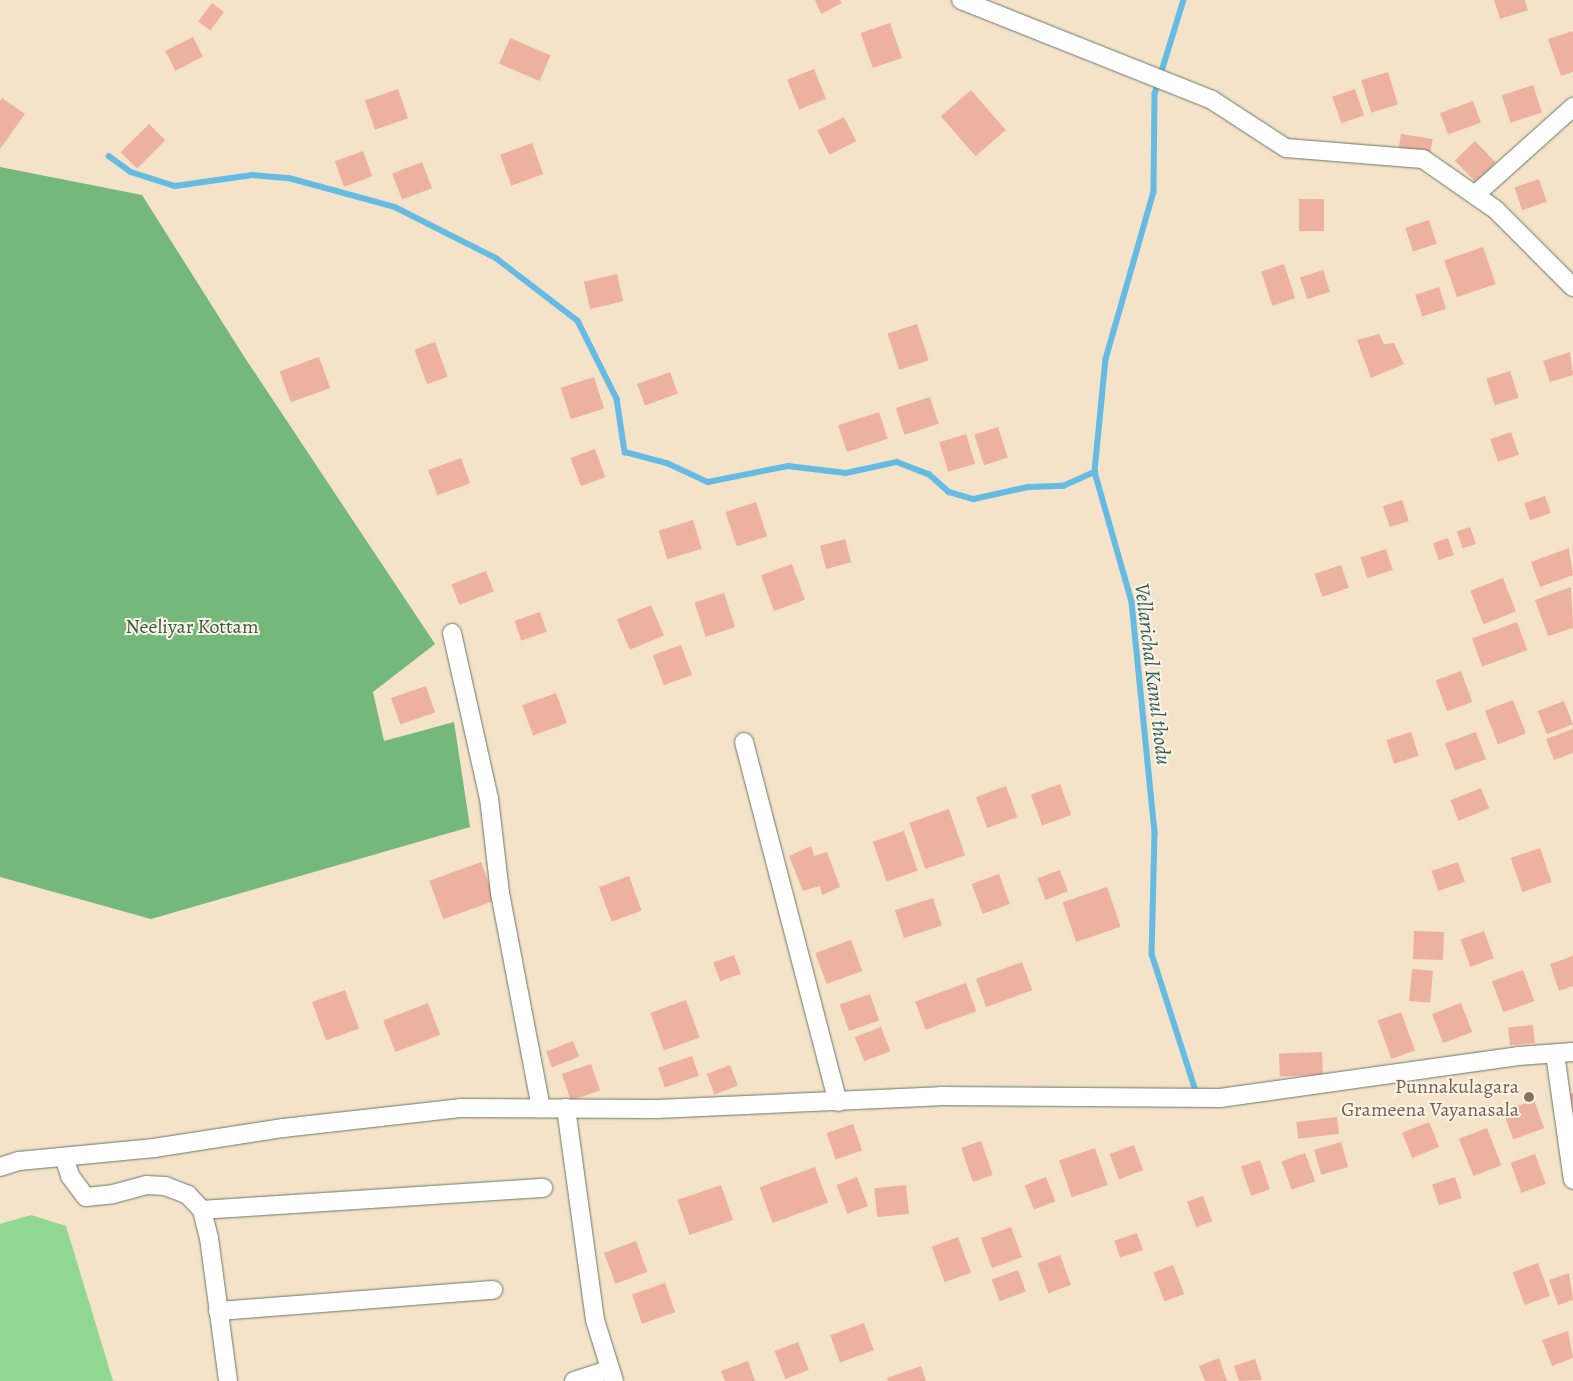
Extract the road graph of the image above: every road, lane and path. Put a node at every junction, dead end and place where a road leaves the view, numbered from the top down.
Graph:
1 (961, 0) edge
2 (1573, 107) edge
3 (1475, 195) junction
4 (1573, 286) edge
5 (452, 633) dead end
6 (744, 742) dead end
7 (1573, 1052) edge
8 (1555, 1054) junction
9 (838, 1102) junction
10 (541, 1108) junction
11 (566, 1108) junction
12 (64, 1157) junction
13 (0, 1167) edge
14 (1573, 1180) edge
15 (543, 1188) dead end
16 (202, 1210) junction
17 (493, 1290) dead end
18 (218, 1311) junction
19 (612, 1375) edge
20 (228, 1381) edge
21 (574, 1381) edge

1 - 3 street
2 - 3 street
3 - 4 street
5 - 10 street
6 - 9 street
7 - 8 street
8 - 9 street
8 - 14 street
9 - 11 street
10 - 11 street
10 - 12 street
11 - 19 street
12 - 13 street
12 - 16 street
15 - 16 street
16 - 18 street
17 - 18 street
18 - 20 street
19 - 21 street

